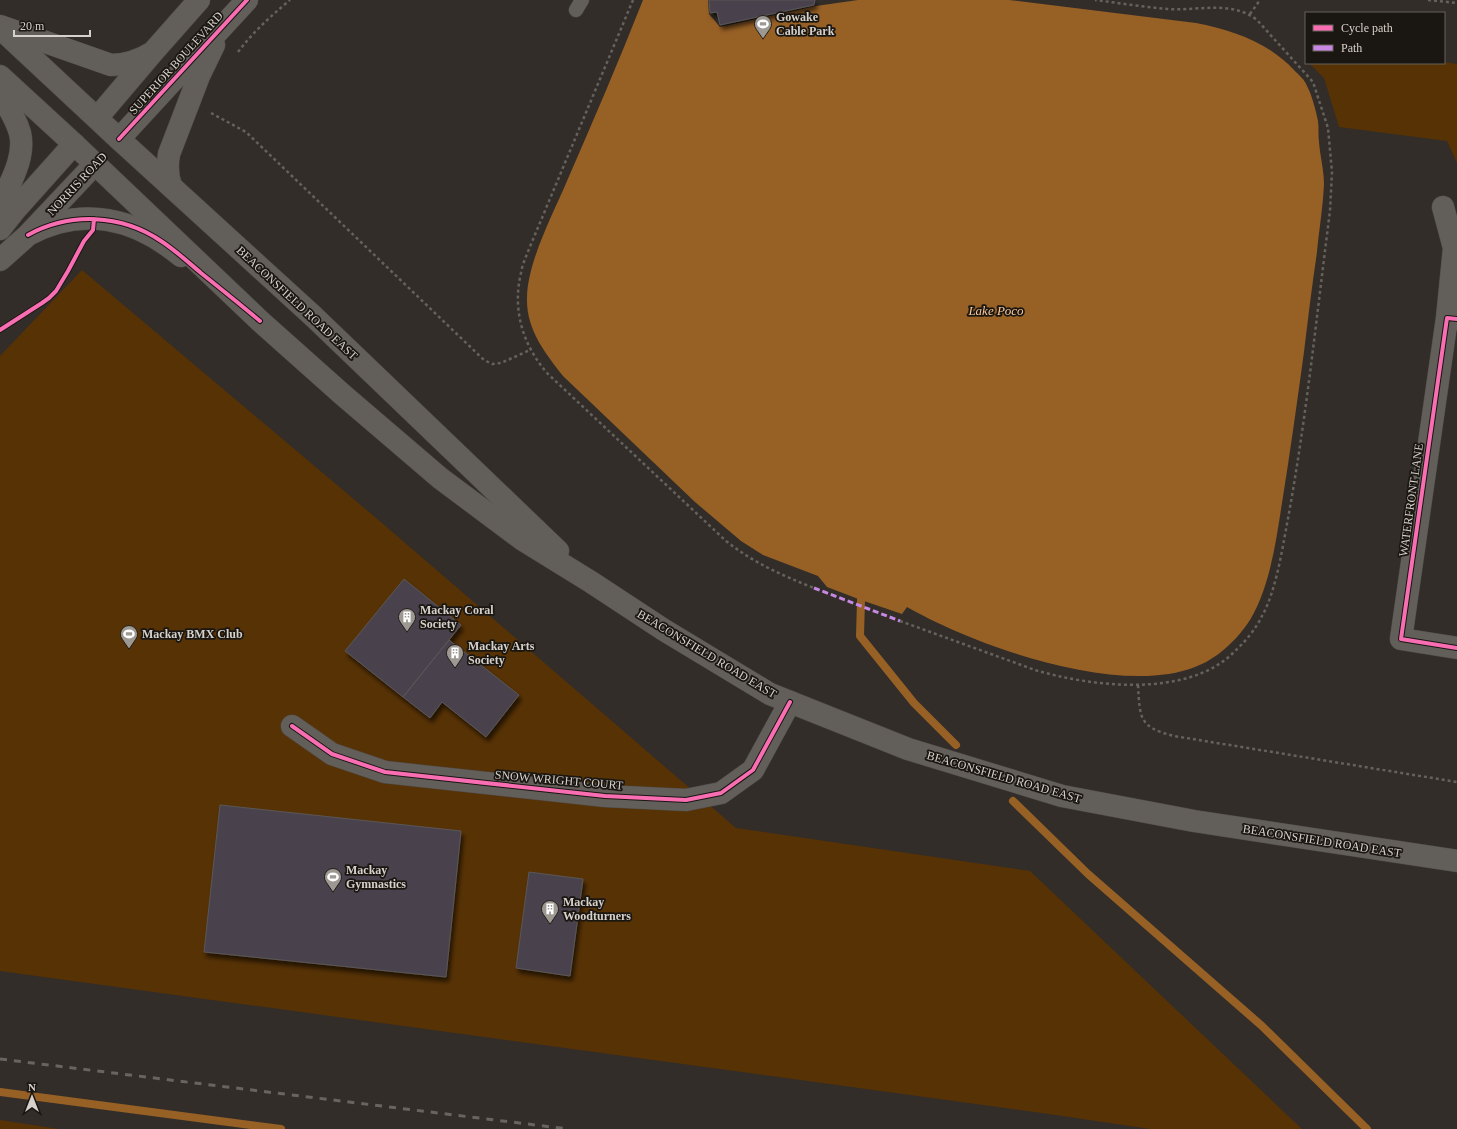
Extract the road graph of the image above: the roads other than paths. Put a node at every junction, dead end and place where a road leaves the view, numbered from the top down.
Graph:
1 (199, 0) edge
2 (247, 0) edge
3 (226, 23) junction
4 (0, 27) edge
5 (153, 52) junction
6 (0, 76) edge
7 (0, 94) edge
8 (97, 118) junction
9 (119, 139) junction
10 (74, 144) junction
11 (95, 164) junction
12 (171, 186) junction
13 (0, 206) edge
14 (1443, 207) dead end
15 (0, 229) edge
16 (28, 236) junction
17 (0, 260) edge
18 (1452, 318) edge
19 (260, 321) junction
20 (591, 582) junction
21 (1457, 648) edge
22 (790, 702) junction
23 (292, 726) dead end
24 (1457, 861) edge

1 - 5 main road, SUPERIOR BOULEVARD
2 - 3 main road, SUPERIOR BOULEVARD
3 - 9 main road, SUPERIOR BOULEVARD
3 - 12 main road
4 - 5 main road
4 - 8 main road, BEACONSFIELD ROAD EAST
5 - 8 main road, SUPERIOR BOULEVARD
6 - 10 main road, BEACONSFIELD ROAD EAST
7 - 13 main road
8 - 9 main road, BEACONSFIELD ROAD EAST
8 - 10 main road, SUPERIOR BOULEVARD
9 - 11 main road, NORRIS ROAD
9 - 12 main road, BEACONSFIELD ROAD EAST
10 - 11 main road, BEACONSFIELD ROAD EAST
10 - 15 main road
11 - 16 main road, NORRIS ROAD
11 - 19 main road, BEACONSFIELD ROAD EAST
12 - 20 main road, BEACONSFIELD ROAD EAST
14 - 18 main road, WATERFRONT LANE
16 - 17 main road, NORRIS ROAD
16 - 19 main road
18 - 21 main road, WATERFRONT LANE
19 - 20 main road, BEACONSFIELD ROAD EAST
20 - 22 main road, BEACONSFIELD ROAD EAST
22 - 23 main road, SNOW WRIGHT COURT
22 - 24 main road, BEACONSFIELD ROAD EAST

